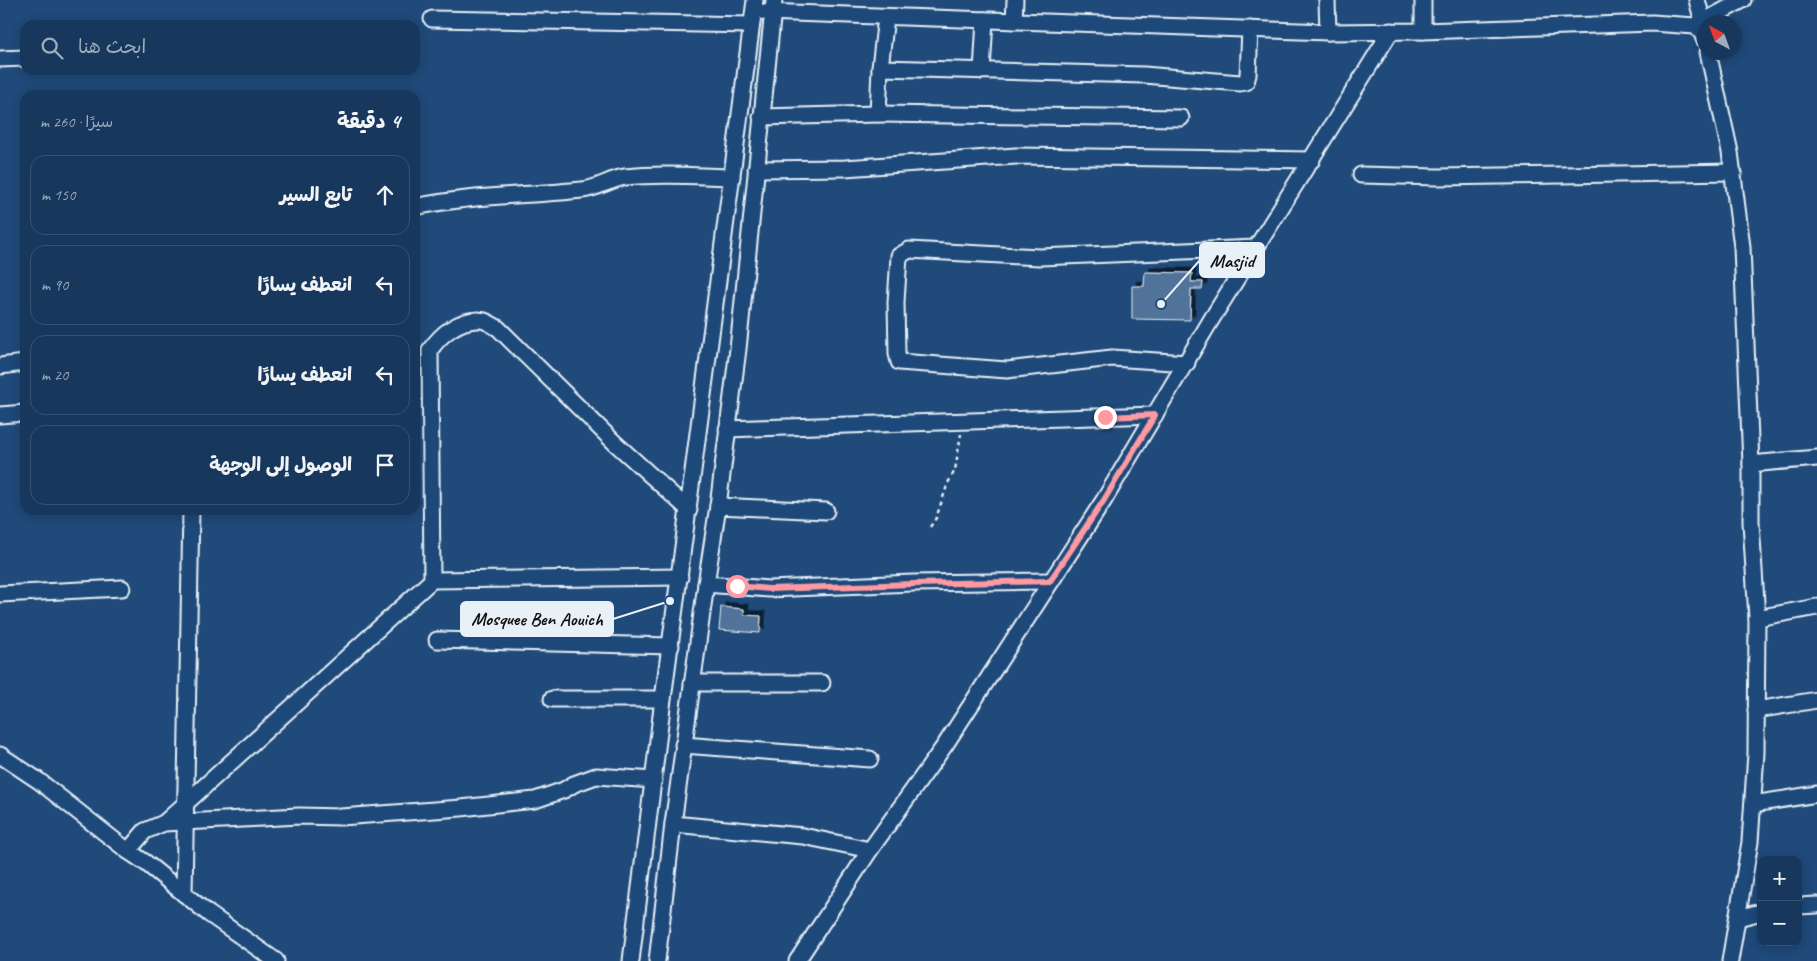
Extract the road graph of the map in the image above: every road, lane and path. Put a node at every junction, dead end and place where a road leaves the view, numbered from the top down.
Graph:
1 (1015, 0) edge
2 (1328, 0) edge
3 (1423, 0) edge
4 (1697, 0) edge
5 (1743, 0) edge
6 (773, 6) edge
7 (753, 12) edge
8 (1698, 15) edge
9 (1716, 15) edge
10 (886, 17) junction
11 (432, 19) dead end
12 (985, 20) junction
13 (1014, 21) junction
14 (1697, 24) edge
15 (1250, 29) junction
16 (1423, 30) junction
17 (1391, 31) junction
18 (1328, 32) junction
19 (20, 58) edge
20 (0, 59) edge
21 (1710, 60) edge
22 (880, 68) junction
23 (982, 71) junction
24 (878, 114) junction
25 (761, 117) junction
26 (1181, 118) dead end
27 (1312, 160) junction
28 (756, 169) junction
29 (1733, 172) junction
30 (1362, 175) dead end
31 (732, 177) junction
32 (420, 206) edge
33 (1256, 248) junction
34 (718, 280) junction
35 (744, 282) junction
36 (1187, 363) junction
37 (20, 364) edge
38 (0, 366) edge
39 (20, 413) edge
40 (0, 415) edge
41 (1155, 415) junction
42 (963, 421) junction
43 (727, 429) junction
44 (1817, 458) edge
45 (1751, 464) junction
46 (718, 506) junction
47 (689, 510) junction
48 (826, 511) dead end
49 (191, 515) edge
50 (930, 527) dead end
51 (680, 577) junction
52 (432, 580) junction
53 (1050, 581) junction
54 (706, 584) junction
55 (122, 588) dead end
56 (0, 594) edge
57 (1817, 606) edge
58 (1757, 618) junction
59 (437, 640) dead end
60 (671, 646) junction
61 (692, 683) junction
62 (822, 683) dead end
63 (552, 698) dead end
64 (663, 699) junction
65 (1817, 700) edge
66 (1756, 710) junction
67 (684, 745) junction
68 (0, 755) edge
69 (870, 759) dead end
70 (654, 780) junction
71 (1817, 794) edge
72 (185, 804) junction
73 (1753, 804) junction
74 (185, 822) junction
75 (164, 823) junction
76 (673, 824) junction
77 (870, 850) junction
78 (128, 851) junction
79 (184, 894) junction
80 (1802, 906) edge
81 (1817, 906) edge
82 (1757, 913) edge
83 (1738, 918) junction
84 (276, 961) edge
85 (632, 961) edge
86 (657, 961) edge
87 (797, 961) edge
88 (1730, 961) edge

1 - 13 street
2 - 18 street
3 - 16 street
4 - 8 street
5 - 9 street
6 - 7 street
6 - 10 street
6 - 25 street
7 - 11 street
7 - 31 street
10 - 12 street
10 - 22 street
12 - 13 street
12 - 23 street
13 - 15 street
14 - 16 street
15 - 18 street
15 - 23 street
16 - 17 street
17 - 18 street
17 - 27 street
19 - 20 street
21 - 29 street
22 - 23 street
22 - 24 street
24 - 25 street
24 - 26 street
25 - 28 street
27 - 28 street
27 - 33 street
28 - 35 street
29 - 30 street
29 - 45 street
31 - 32 street
31 - 34 street
33 - 36 street
33 - 36 street
34 - 35 street
34 - 47 street
35 - 43 street
36 - 41 street
37 - 38 street
39 - 40 street
41 - 42 street
41 - 53 street
42 - 43 street
42 - 50 path
43 - 46 street
44 - 45 street
45 - 58 street
46 - 48 street
46 - 54 street
47 - 51 street
47 - 52 street
49 - 72 street
51 - 52 street
51 - 60 street
52 - 72 street
53 - 54 street
53 - 77 street
54 - 61 street
55 - 56 street
57 - 58 street
58 - 66 street
59 - 60 street
60 - 64 street
61 - 62 street
61 - 67 street
63 - 64 street
64 - 70 street
65 - 66 street
66 - 73 street
67 - 69 street
67 - 76 street
68 - 78 street
70 - 74 street
70 - 85 street
71 - 73 street
72 - 74 street
72 - 75 street
73 - 83 street
74 - 75 street
74 - 79 street
75 - 78 street
76 - 77 street
76 - 86 street
77 - 87 street
78 - 79 street
79 - 84 street
80 - 81 street
82 - 83 street
83 - 88 street

